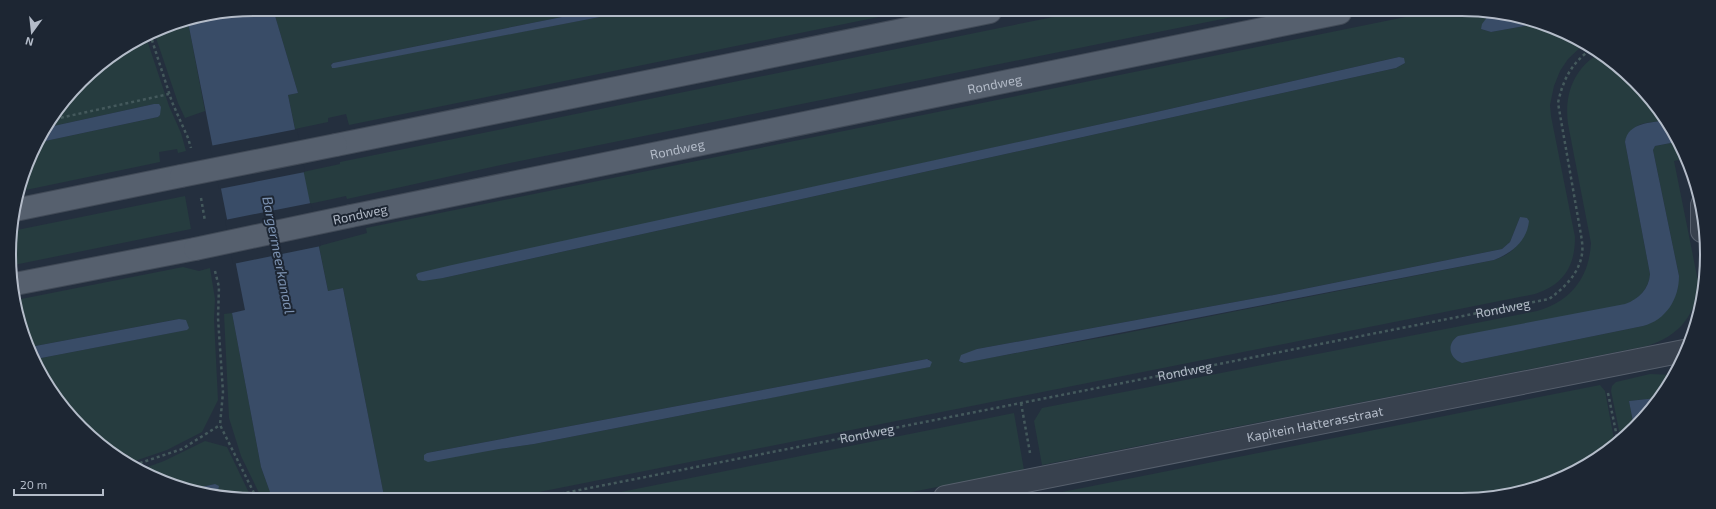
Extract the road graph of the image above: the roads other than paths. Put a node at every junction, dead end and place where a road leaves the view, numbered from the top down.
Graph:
1 (970, 16) edge
2 (1325, 16) edge
3 (21, 209) edge
4 (18, 283) edge
5 (1679, 352) edge
6 (964, 493) edge

1 - 3 main road, bridge
2 - 4 main road, Rondweg, bridge
5 - 6 street, Kapitein Hatterasstraat

